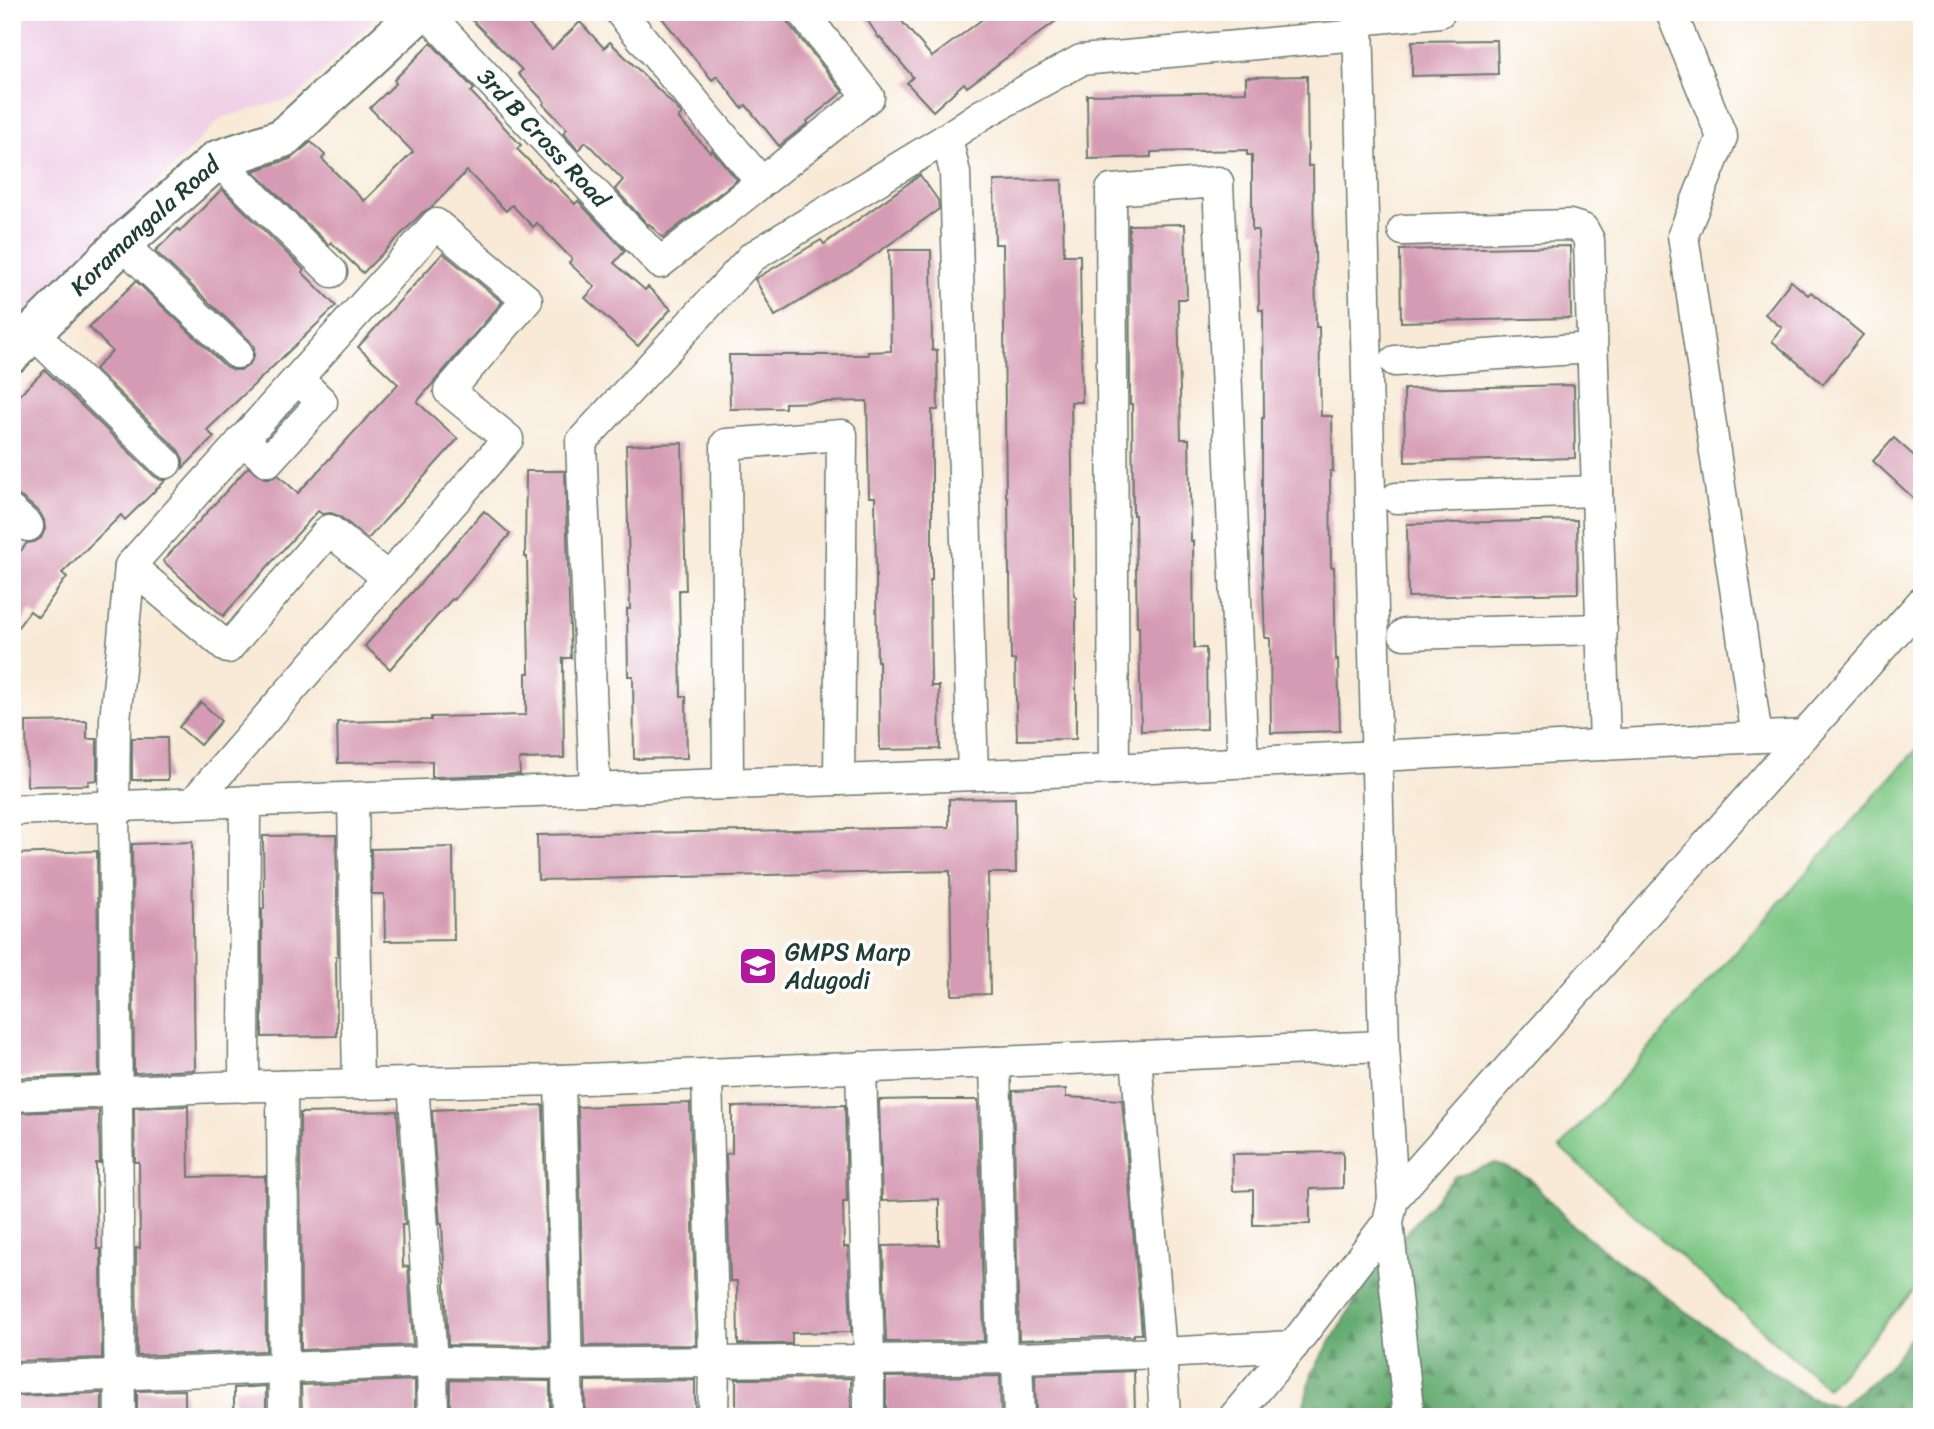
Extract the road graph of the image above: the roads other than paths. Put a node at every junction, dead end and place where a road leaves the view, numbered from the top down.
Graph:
1 (420, 12) edge
2 (426, 12) edge
3 (620, 12) edge
4 (802, 12) edge
5 (1440, 12) edge
6 (1671, 12) edge
7 (1358, 35) junction
8 (947, 138) junction
9 (217, 160) junction
10 (761, 182) junction
11 (1403, 230) dead end
12 (122, 244) junction
13 (332, 272) dead end
14 (22, 342) edge
15 (1592, 348) junction
16 (237, 353) dead end
17 (1395, 361) dead end
18 (166, 463) dead end
19 (1597, 491) junction
20 (1396, 498) dead end
21 (130, 566) junction
22 (388, 578) junction
23 (1922, 602) edge
24 (1602, 629) junction
25 (1404, 634) dead end
26 (1804, 735) junction
27 (1757, 737) junction
28 (1605, 745) junction
29 (1375, 756) junction
30 (1243, 763) junction
31 (1114, 769) junction
32 (973, 775) junction
33 (839, 780) junction
34 (728, 784) junction
35 (595, 789) junction
36 (353, 798) junction
37 (245, 801) junction
38 (193, 803) junction
39 (114, 806) junction
40 (12, 810) edge
41 (1384, 1046) junction
42 (1136, 1057) junction
43 (995, 1062) junction
44 (861, 1067) junction
45 (707, 1074) junction
46 (560, 1080) junction
47 (414, 1082) junction
48 (358, 1084) junction
49 (282, 1086) junction
50 (244, 1087) junction
51 (116, 1092) junction
52 (12, 1096) edge
53 (1391, 1211) junction
54 (1293, 1346) junction
55 (1161, 1353) junction
56 (1010, 1358) junction
57 (869, 1360) junction
58 (432, 1362) junction
59 (715, 1362) junction
60 (568, 1364) junction
61 (284, 1367) junction
62 (118, 1375) junction
63 (12, 1379) edge
64 (120, 1417) edge
65 (284, 1417) edge
66 (433, 1417) edge
67 (568, 1417) edge
68 (713, 1417) edge
69 (869, 1417) edge
70 (1019, 1417) edge
71 (1165, 1417) edge
72 (1234, 1417) edge
73 (1409, 1417) edge

1 - 9 street, Koramangala Road
2 - 10 street, 3rd B Cross Road
3 - 10 street
4 - 10 street
5 - 7 street
6 - 27 street
7 - 8 street
7 - 29 street
8 - 32 street
8 - 35 street
9 - 12 street, Koramangala Road
9 - 13 street
11 - 15 street
12 - 14 street, Koramangala Road
12 - 16 street
14 - 18 street
15 - 17 street
15 - 19 street
19 - 20 street
19 - 24 street
21 - 22 street
21 - 22 street
21 - 39 street
22 - 38 street
23 - 26 street
24 - 25 street
24 - 28 street
26 - 27 street
26 - 53 street
27 - 28 street
28 - 29 street
29 - 30 street
29 - 41 street
30 - 31 street
30 - 31 street
31 - 32 street
32 - 33 street
33 - 34 street
33 - 34 street
34 - 35 street
35 - 36 street
36 - 37 street
36 - 48 street
37 - 38 street
37 - 50 street
38 - 39 street
39 - 40 street
39 - 51 street
41 - 42 street
41 - 53 street
42 - 43 street
42 - 55 street
43 - 44 street
43 - 56 street
44 - 45 street
44 - 57 street
45 - 46 street
45 - 59 street
46 - 47 street
46 - 60 street
47 - 48 street
47 - 58 street
48 - 49 street
49 - 50 street
49 - 61 street
50 - 51 street
51 - 52 street
51 - 62 street
53 - 54 street
53 - 73 street
54 - 55 street
54 - 72 street
55 - 56 street
55 - 71 street
56 - 57 street
56 - 70 street
57 - 59 street
57 - 69 street
58 - 60 street
58 - 61 street
58 - 66 street
59 - 60 street
59 - 68 street
60 - 67 street
61 - 62 street
61 - 65 street
62 - 63 street
62 - 64 street

